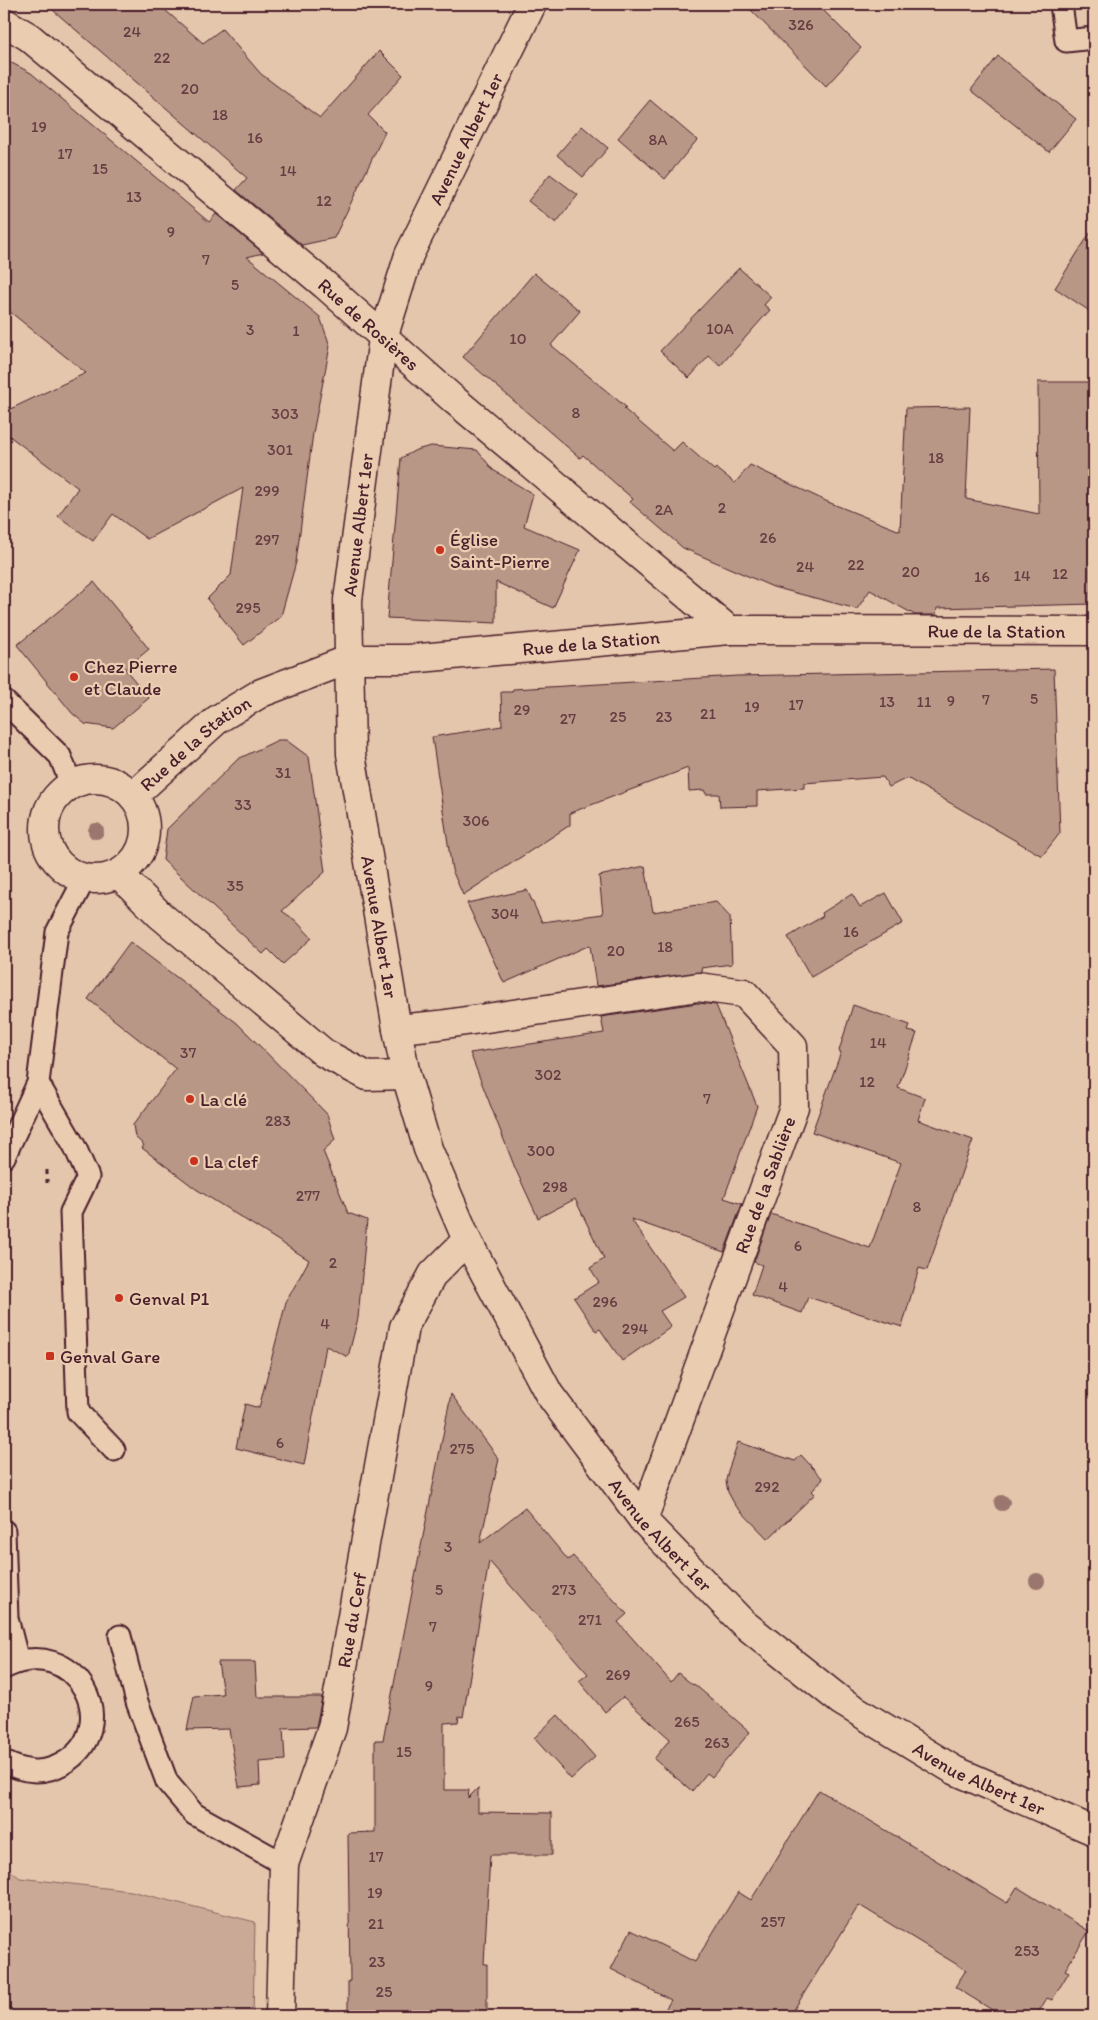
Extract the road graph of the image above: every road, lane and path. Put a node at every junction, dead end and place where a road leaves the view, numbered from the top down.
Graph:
1 (532, 4) edge
2 (1061, 4) edge
3 (4, 22) edge
4 (1094, 38) edge
5 (383, 338) junction
6 (729, 630) junction
7 (1094, 631) edge
8 (350, 660) junction
9 (4, 701) edge
10 (71, 784) junction
11 (133, 796) junction
12 (119, 874) junction
13 (85, 878) junction
14 (397, 1028) junction
15 (406, 1075) junction
16 (38, 1083) junction
17 (4, 1157) edge
18 (47, 1164) dead end
19 (48, 1192) dead end
20 (467, 1240) junction
21 (114, 1450) dead end
22 (643, 1520) junction
23 (4, 1531) edge
24 (120, 1636) dead end
25 (11, 1664) edge
26 (4, 1762) edge
27 (1094, 1831) edge
28 (284, 1864) junction
29 (280, 2016) edge

1 - 5 street, Avenue Albert 1er
2 - 4 lane
3 - 5 street, Rue de Rosières
5 - 6 street, Rue de Rosières
5 - 8 street, Avenue Albert 1er
6 - 7 street, Rue de la Station
6 - 8 street, Rue de la Station
8 - 11 street, Rue de la Station
8 - 14 street, Avenue Albert 1er
9 - 10 lane
10 - 11 street, Rue de la Station
10 - 13 street
11 - 12 street, Rue de la Station
12 - 13 street
12 - 15 street
13 - 16 lane
14 - 15 street, Avenue Albert 1er
14 - 22 street, Rue de la Sablière
15 - 20 street, Avenue Albert 1er
16 - 17 lane
16 - 21 lane
18 - 19 path
20 - 22 street, Avenue Albert 1er
20 - 28 street, Rue du Cerf
22 - 27 street, Avenue Albert 1er
23 - 25 lane
24 - 28 lane
25 - 26 lane
28 - 29 street, Rue du Cerf

